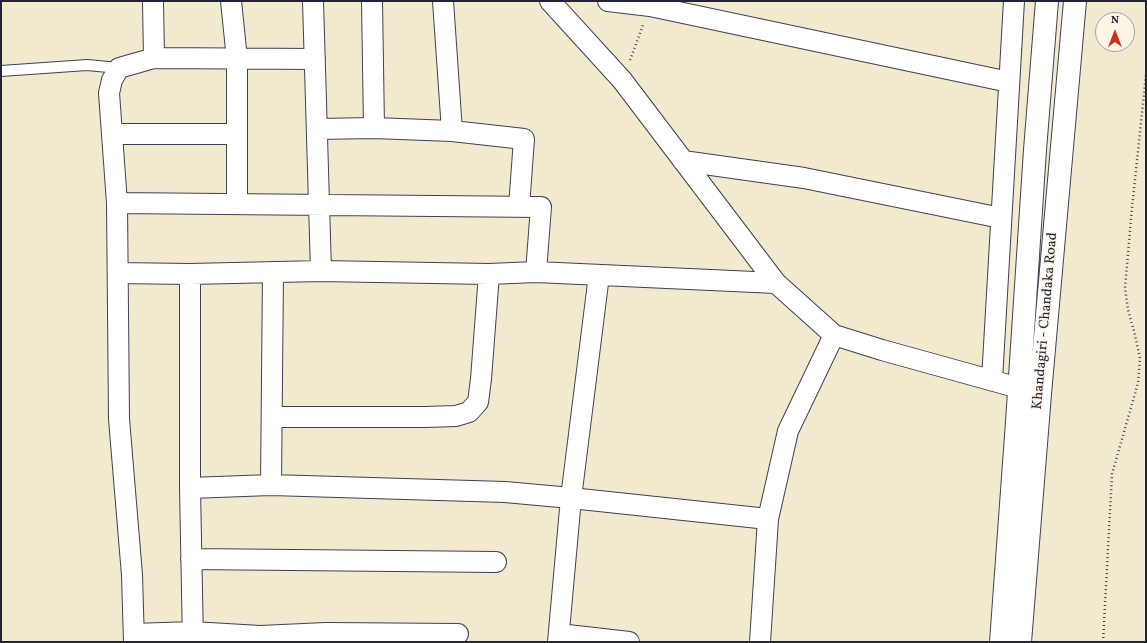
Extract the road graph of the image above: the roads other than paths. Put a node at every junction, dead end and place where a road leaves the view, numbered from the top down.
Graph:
1 (153, 1) edge
2 (231, 1) edge
3 (313, 1) edge
4 (372, 1) edge
5 (443, 1) edge
6 (550, 1) edge
7 (608, 1) edge
8 (1014, 1) edge
9 (1047, 1) edge
10 (1075, 1) edge
11 (650, 4) edge
12 (154, 58) junction
13 (237, 59) junction
14 (315, 60) junction
15 (119, 68) junction
16 (1, 71) edge
17 (1009, 82) junction
18 (374, 128) junction
19 (317, 129) junction
20 (452, 131) junction
21 (112, 134) junction
22 (237, 134) junction
23 (1035, 150) junction
24 (1061, 153) junction
25 (683, 161) junction
26 (117, 203) junction
27 (237, 204) junction
28 (319, 204) junction
29 (519, 207) junction
30 (1001, 218) junction
31 (321, 271) junction
32 (273, 272) junction
33 (536, 272) junction
34 (118, 273) junction
35 (190, 274) junction
36 (489, 274) junction
37 (599, 275) junction
38 (776, 283) junction
39 (834, 334) junction
40 (992, 380) junction
41 (1019, 388) junction
42 (272, 417) junction
43 (271, 485) junction
44 (190, 488) junction
45 (571, 498) junction
46 (768, 519) junction
47 (191, 559) junction
48 (496, 562) dead end
49 (458, 634) dead end
50 (192, 637) edge
51 (134, 638) edge
52 (337, 638) edge
53 (402, 638) edge
54 (558, 638) edge
55 (629, 642) edge
56 (760, 642) edge
57 (1001, 642) edge
58 (1020, 642) edge

1 - 12 street
2 - 13 street
3 - 14 street
4 - 18 street
5 - 20 street
6 - 25 street
7 - 11 street
8 - 17 street
9 - 23 main road, Khandagiri - Chandaka Road
10 - 24 main road, Khandagiri - Chandaka Road
11 - 17 street
12 - 13 street
12 - 15 street
13 - 14 street
13 - 22 street
14 - 19 street
15 - 16 lane
15 - 21 street
17 - 30 street
18 - 19 street
18 - 20 street
19 - 28 street
20 - 29 street
21 - 22 street
21 - 26 street
22 - 27 street
23 - 24 main road
23 - 41 main road, Khandagiri - Chandaka Road
24 - 58 main road, Khandagiri - Chandaka Road
25 - 30 street
25 - 38 street
26 - 27 street
26 - 34 street
27 - 28 street
28 - 29 street
28 - 31 street
29 - 33 street
30 - 40 street
31 - 32 street
31 - 36 street
32 - 35 street
32 - 42 street
33 - 36 street
33 - 37 street
34 - 35 street
34 - 51 street
35 - 44 street
36 - 42 street
37 - 38 street
37 - 45 street
38 - 39 street
39 - 40 street
39 - 46 street
40 - 41 street
41 - 57 main road, Khandagiri - Chandaka Road
42 - 43 street
43 - 44 street
43 - 45 street
44 - 47 street
45 - 46 street
45 - 54 street
46 - 56 street
47 - 48 street
47 - 50 street
49 - 53 street
50 - 51 street
50 - 52 street
52 - 53 street
54 - 55 street

